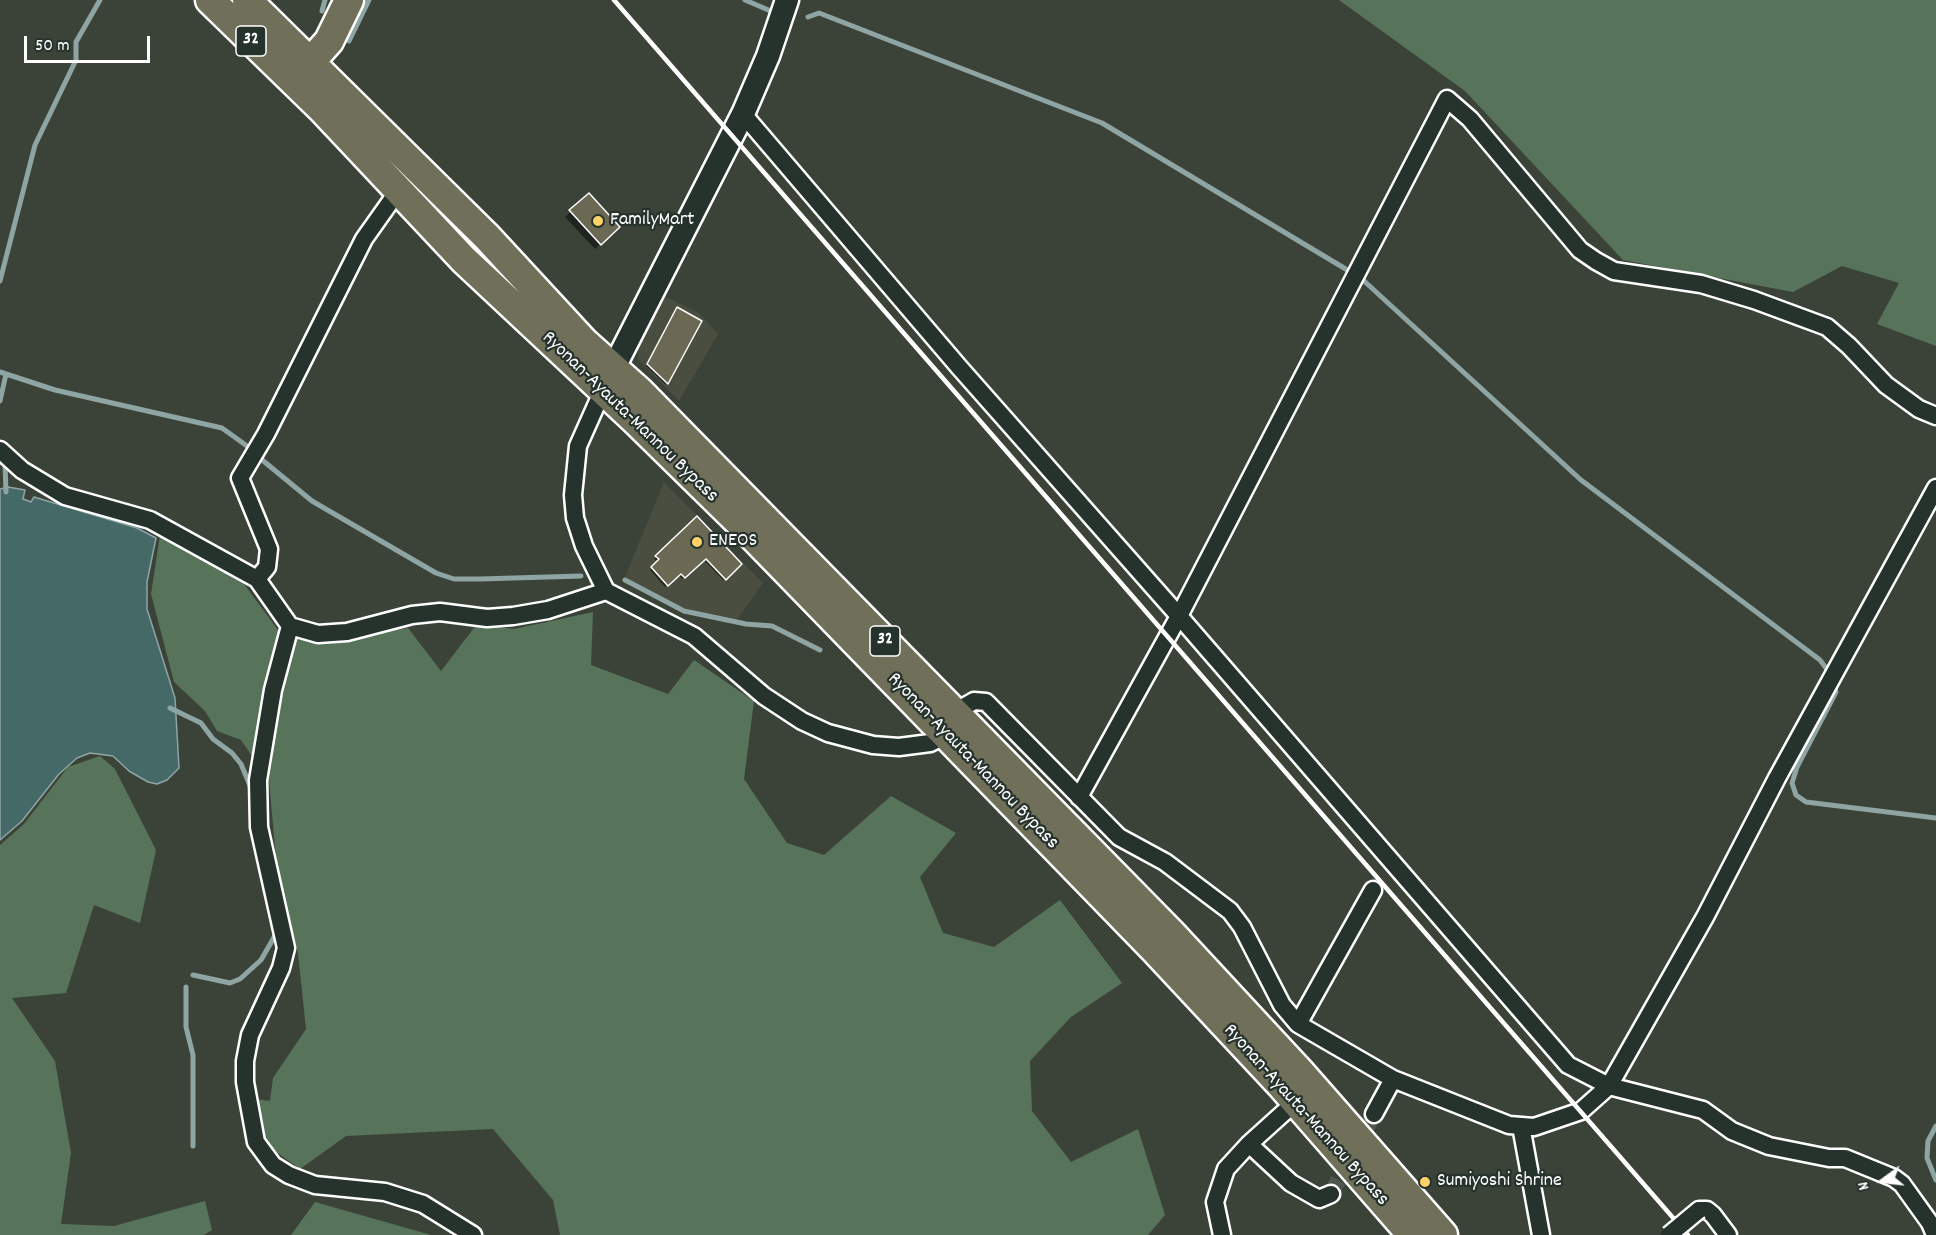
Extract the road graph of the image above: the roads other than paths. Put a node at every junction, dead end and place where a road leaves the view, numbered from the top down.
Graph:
1 (210, 0) edge
2 (247, 0) edge
3 (349, 0) edge
4 (788, 3) edge
5 (302, 73) junction
6 (743, 114) junction
7 (398, 190) junction
8 (608, 379) junction
9 (1936, 416) edge
10 (0, 450) edge
11 (1936, 488) edge
12 (257, 579) junction
13 (606, 591) junction
14 (1179, 616) junction
15 (290, 626) junction
16 (950, 724) junction
17 (1079, 797) junction
18 (1373, 890) dead end
19 (1298, 1023) junction
20 (1393, 1078) junction
21 (1609, 1086) junction
22 (1304, 1094) junction
23 (1374, 1114) tunnel mouth
24 (1521, 1126) junction
25 (1249, 1144) junction
26 (1331, 1194) dead end
27 (473, 1235) edge
28 (1222, 1235) edge
29 (1412, 1235) edge
30 (1443, 1235) edge
31 (1541, 1235) edge
32 (1669, 1235) edge
33 (1728, 1235) edge
34 (1935, 1235) edge

1 - 5 highway, Ryonan-Ayauta-Mannou Bypass / 32
2 - 5 highway, Ryonan-Ayauta-Mannou Bypass / 32
3 - 5 highway
4 - 6 street
5 - 7 highway, Ryonan-Ayauta-Mannou Bypass / 32
5 - 8 highway, Ryonan-Ayauta-Mannou Bypass / 32
6 - 8 street
6 - 14 street
7 - 8 highway, Ryonan-Ayauta-Mannou Bypass / 32
7 - 12 street
8 - 13 street
8 - 16 highway, Ryonan-Ayauta-Mannou Bypass / 32
9 - 14 street
10 - 12 street
11 - 21 street
12 - 15 street
13 - 15 street
13 - 16 street
14 - 17 street
14 - 21 street
15 - 27 street
16 - 17 street
16 - 22 highway, Ryonan-Ayauta-Mannou Bypass / 32
17 - 19 street
18 - 19 street
19 - 20 street
20 - 23 street
20 - 24 street
21 - 24 street
21 - 34 street
22 - 25 street
22 - 29 highway, Ryonan-Ayauta-Mannou Bypass / 32
22 - 30 highway, Ryonan-Ayauta-Mannou Bypass / 32
24 - 31 street
25 - 26 street
25 - 28 street
32 - 33 street, bridge

